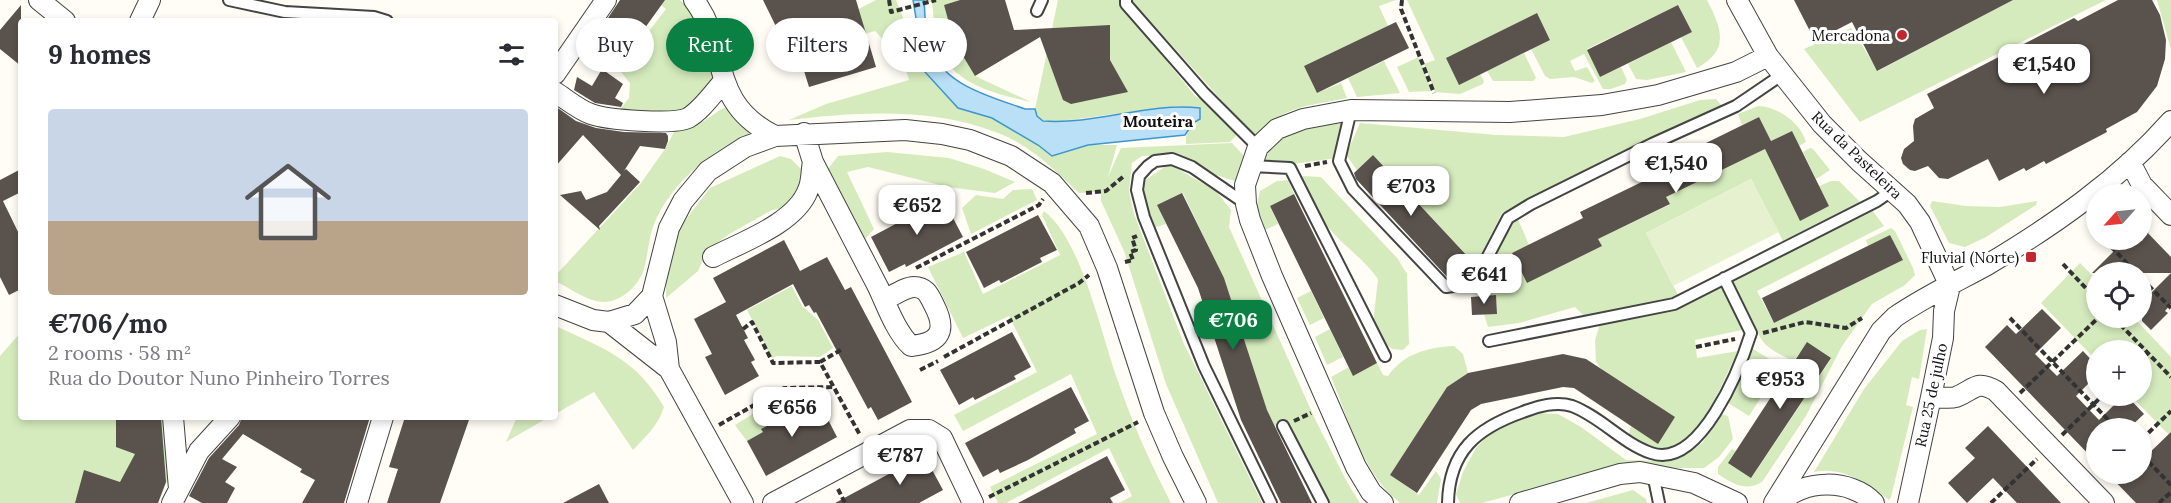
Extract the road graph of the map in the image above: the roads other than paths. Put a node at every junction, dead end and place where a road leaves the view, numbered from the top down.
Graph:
1 (39, 0) edge
2 (150, 0) edge
3 (229, 0) edge
4 (606, 0) edge
5 (694, 0) edge
6 (1042, 0) edge
7 (1126, 0) edge
8 (1737, 0) edge
9 (1037, 11) dead end
10 (61, 18) edge
11 (141, 18) edge
12 (377, 18) edge
13 (1768, 56) junction
14 (558, 70) edge
15 (1783, 74) junction
16 (724, 81) junction
17 (558, 94) edge
18 (1351, 110) junction
19 (2171, 121) edge
20 (804, 133) junction
21 (775, 136) junction
22 (1258, 147) junction
23 (813, 162) junction
24 (2130, 162) junction
25 (1250, 166) junction
26 (1893, 190) junction
27 (1246, 204) junction
28 (2171, 215) edge
29 (713, 257) dead end
30 (1724, 278) junction
31 (1950, 286) junction
32 (652, 296) junction
33 (884, 300) dead end
34 (558, 306) edge
35 (609, 322) junction
36 (1490, 341) dead end
37 (1385, 356) dead end
38 (669, 369) junction
39 (1931, 397) junction
40 (173, 420) edge
41 (227, 420) edge
42 (382, 420) edge
43 (1283, 426) dead end
44 (1653, 474) junction
45 (177, 499) edge
46 (979, 501) edge
47 (357, 503) edge
48 (743, 503) edge
49 (773, 503) edge
50 (1196, 503) edge
51 (1271, 503) edge
52 (1323, 503) edge
53 (1383, 503) edge
54 (1448, 503) edge
55 (1520, 503) edge
56 (1659, 503) edge
57 (1737, 503) edge
58 (1774, 503) edge
59 (1780, 503) edge
60 (1874, 503) edge
61 (1908, 503) edge
62 (2104, 503) edge

1 - 10 street
2 - 11 street
3 - 12 lane
4 - 14 street
5 - 16 street
6 - 9 lane
7 - 22 lane
8 - 13 street, Rua da Pasteleira
13 - 15 street, Rua da Pasteleira
13 - 18 street
15 - 18 lane
15 - 26 street, Rua da Pasteleira
16 - 17 street
16 - 21 street
18 - 22 street
19 - 24 street
20 - 21 street
20 - 23 street
20 - 50 street
21 - 32 street
22 - 25 street
23 - 29 street
23 - 33 street
24 - 28 street
24 - 31 street
25 - 27 street
25 - 37 lane
26 - 30 lane
26 - 31 street, Rua da Pasteleira
27 - 51 lane
27 - 53 street
30 - 36 lane
30 - 54 lane
31 - 39 street, Rua 25 de julho
31 - 58 street
32 - 35 street
32 - 38 street
34 - 35 street
35 - 38 street
38 - 48 street
39 - 61 street, Rua 25 de julho
39 - 62 street
40 - 45 street
41 - 45 street
42 - 47 street
43 - 52 lane
44 - 55 street
44 - 56 lane
44 - 57 street
46 - 49 street
59 - 60 street

